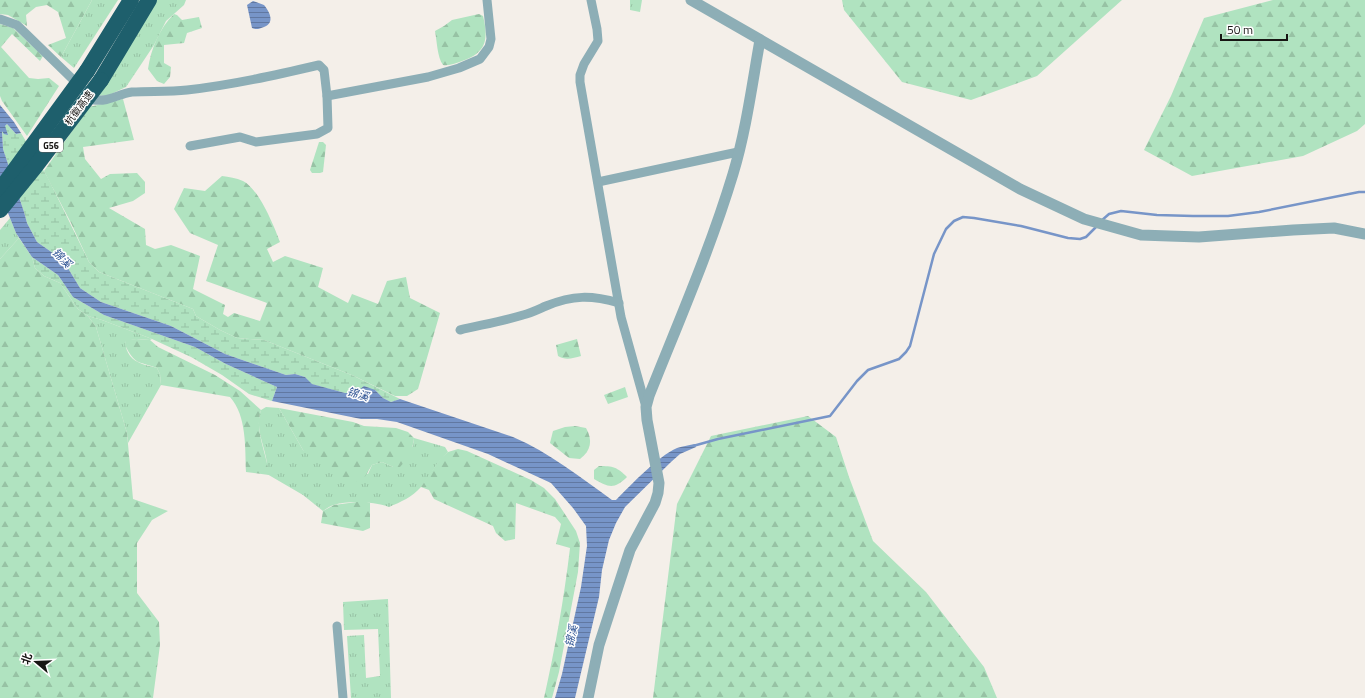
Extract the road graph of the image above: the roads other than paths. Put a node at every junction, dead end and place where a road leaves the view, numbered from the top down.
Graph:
1 (131, 0) edge
2 (150, 0) edge
3 (487, 0) edge
4 (590, 0) edge
5 (691, 0) edge
6 (0, 19) edge
7 (760, 40) junction
8 (327, 96) junction
9 (190, 146) dead end
10 (738, 152) junction
11 (598, 182) junction
12 (0, 190) edge
13 (0, 210) edge
14 (1365, 234) edge
15 (618, 303) junction
16 (460, 330) dead end
17 (646, 407) junction
18 (338, 626) dead end
19 (344, 698) edge
20 (588, 698) edge

1 - 12 highway, 杭徽高速 / G56, bridge
2 - 13 highway, 杭徽高速 / G56, bridge
3 - 8 street
4 - 11 street
5 - 7 street
6 - 8 street
7 - 10 street
7 - 14 street
8 - 9 street
10 - 11 street
10 - 17 street
11 - 15 street
15 - 16 street
15 - 17 street
17 - 20 street
18 - 19 street

